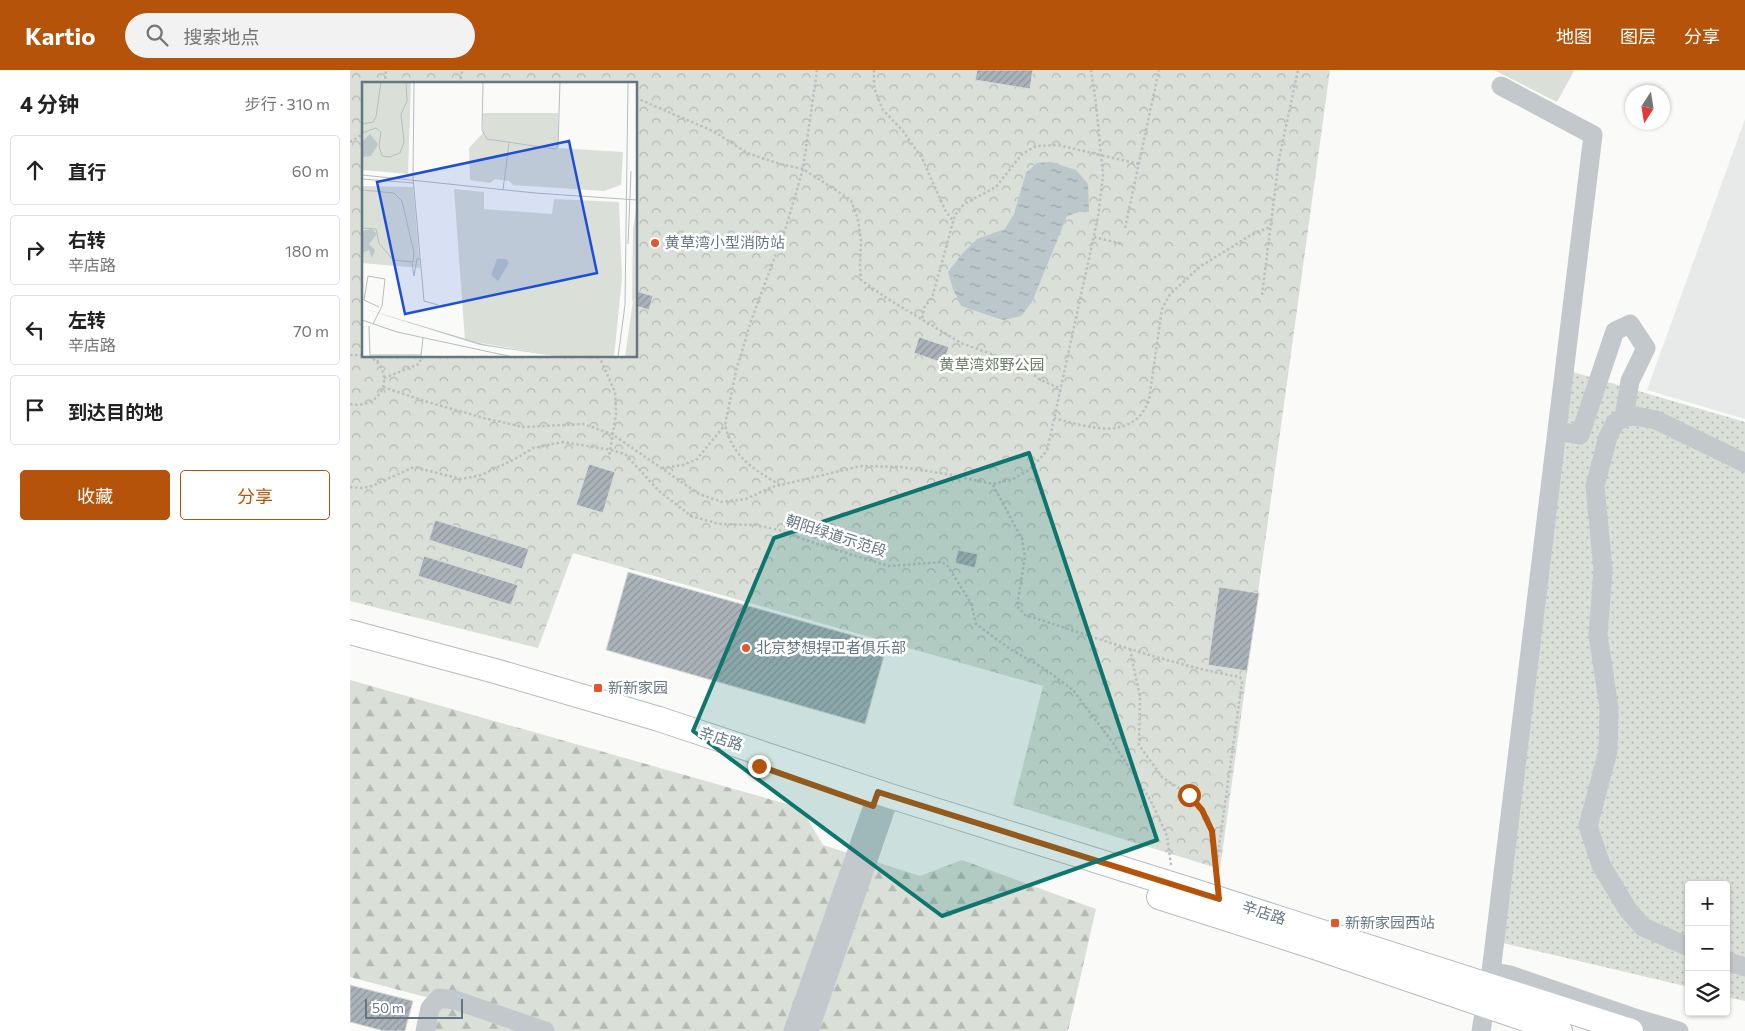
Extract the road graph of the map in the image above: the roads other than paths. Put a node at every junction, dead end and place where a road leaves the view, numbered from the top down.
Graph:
1 (1501, 86) dead end
2 (1624, 417) junction
3 (1557, 431) junction
4 (1745, 463) edge
5 (350, 632) edge
6 (350, 649) edge
7 (882, 801) junction
8 (1685, 945) edge
9 (1730, 961) edge
10 (1745, 966) edge
11 (1489, 988) junction
12 (425, 1031) edge
13 (545, 1031) edge
14 (793, 1031) edge
15 (809, 1031) edge
16 (1482, 1031) edge
17 (1560, 1031) edge
18 (1631, 1031) edge
19 (1679, 1031) edge

1 - 3 street
2 - 3 street
2 - 4 street
2 - 8 street
3 - 11 street
5 - 7 main road, 辛店路
6 - 7 main road, 辛店路
7 - 11 main road, 辛店路
7 - 11 main road, 辛店路
7 - 14 street
7 - 15 street
9 - 10 street
11 - 16 street
11 - 17 main road, 辛店路
11 - 18 main road, 辛店路
11 - 19 street
12 - 13 street

